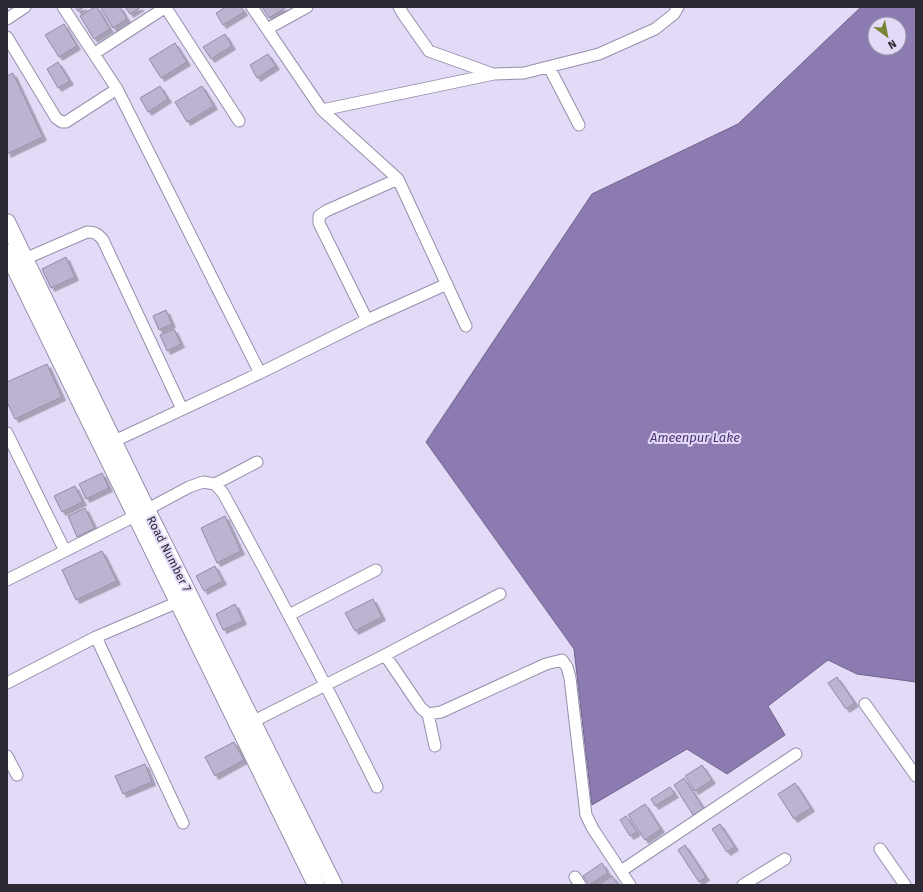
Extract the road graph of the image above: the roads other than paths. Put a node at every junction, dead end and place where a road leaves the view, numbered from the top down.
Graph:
1 (25, 7) edge
2 (63, 7) edge
3 (166, 7) edge
4 (252, 7) edge
5 (307, 7) edge
6 (399, 7) edge
7 (678, 7) edge
8 (7, 19) edge
9 (267, 29) junction
10 (7, 37) edge
11 (95, 53) junction
12 (549, 67) junction
13 (494, 74) junction
14 (117, 89) junction
15 (322, 110) junction
16 (239, 122) dead end
17 (579, 125) dead end
18 (398, 179) junction
19 (7, 222) edge
20 (13, 260) edge
21 (447, 284) junction
22 (367, 320) junction
23 (466, 326) dead end
24 (260, 373) junction
25 (182, 409) junction
26 (7, 433) edge
27 (108, 444) junction
28 (257, 462) dead end
29 (215, 484) junction
30 (141, 513) junction
31 (65, 551) junction
32 (376, 570) dead end
33 (7, 580) edge
34 (500, 594) dead end
35 (184, 599) junction
36 (290, 615) junction
37 (96, 637) junction
38 (385, 655) junction
39 (7, 683) edge
40 (326, 685) junction
41 (865, 704) dead end
42 (428, 714) junction
43 (246, 725) junction
44 (435, 746) dead end
45 (796, 754) dead end
46 (7, 756) edge
47 (17, 775) dead end
48 (916, 776) edge
49 (377, 787) dead end
50 (286, 805) junction
51 (183, 823) dead end
52 (880, 849) dead end
53 (785, 859) dead end
54 (621, 871) junction
55 (316, 885) edge
56 (334, 885) edge
57 (630, 885) edge
58 (743, 885) edge
59 (904, 885) edge

1 - 8 street
2 - 11 street
3 - 11 street
3 - 16 street
4 - 9 street
5 - 9 street
6 - 13 street
7 - 12 street
9 - 15 street
10 - 14 street
11 - 14 street
12 - 13 street
12 - 17 street
13 - 15 street
14 - 24 street
15 - 18 street
18 - 21 street
18 - 22 street
19 - 20 street, Road Number 7
20 - 25 street
20 - 27 street, Road Number 7
21 - 22 street
21 - 23 street
22 - 24 street
24 - 25 street
25 - 27 street
26 - 31 street
27 - 30 street, Road Number 7
28 - 29 street
29 - 30 street
29 - 36 street
30 - 31 street
30 - 35 street, Road Number 7
31 - 33 street
32 - 36 street
34 - 38 street
35 - 37 street
35 - 43 street, Road Number 7
36 - 40 street
37 - 39 street
37 - 51 street
38 - 40 street
38 - 42 street
40 - 43 street
40 - 49 street
41 - 48 street
42 - 44 street
42 - 54 street
43 - 50 street, Road Number 7
45 - 54 street
46 - 47 street
50 - 55 street, Road Number 7
50 - 56 street, Road Number 7
52 - 59 street
53 - 58 street
54 - 57 street

